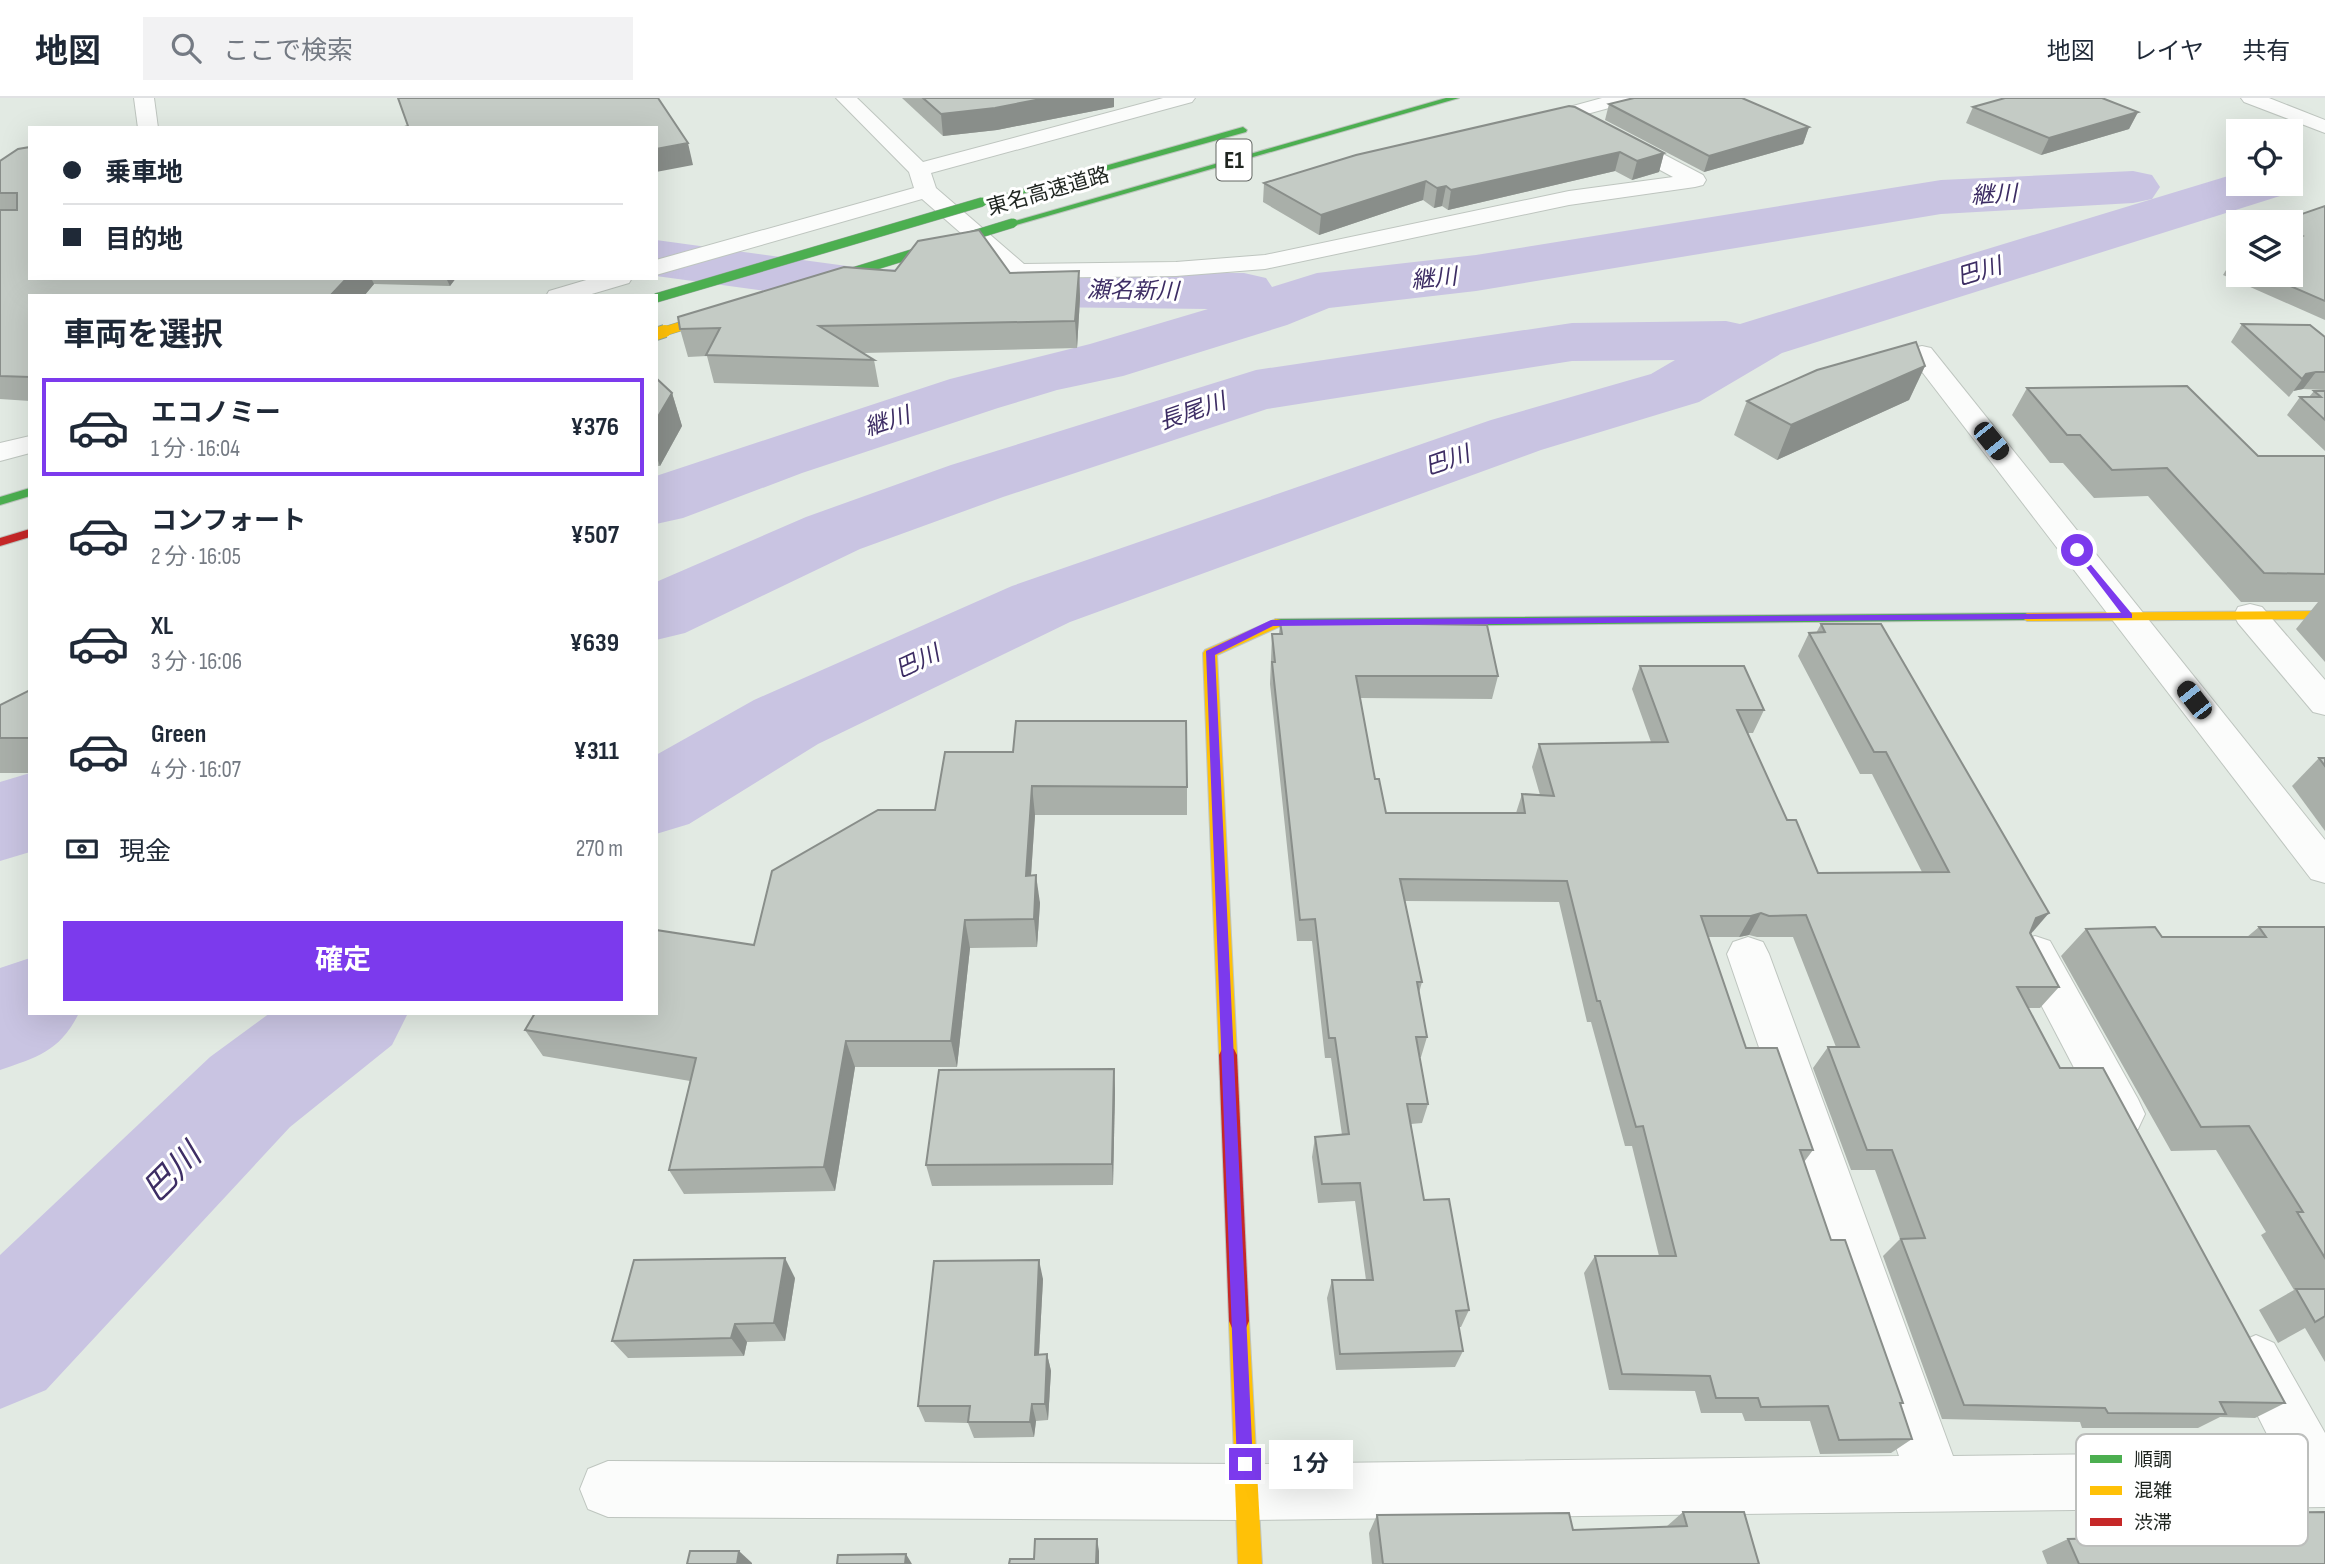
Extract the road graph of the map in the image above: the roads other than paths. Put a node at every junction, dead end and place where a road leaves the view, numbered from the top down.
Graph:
1 (144, 98) edge
2 (846, 98) edge
3 (1185, 98) edge
4 (1455, 98) edge
5 (1624, 98) edge
6 (2251, 98) edge
7 (148, 126) edge
8 (1255, 127) dead end
9 (2325, 127) edge
10 (923, 181) junction
11 (670, 240) dead end
12 (724, 249) junction
13 (658, 267) edge
14 (613, 280) edge
15 (801, 289) edge
16 (565, 294) edge
17 (658, 298) edge
18 (748, 305) edge
19 (658, 333) edge
20 (1922, 354) edge
21 (28, 445) edge
22 (0, 453) edge
23 (28, 493) edge
24 (0, 501) edge
25 (28, 534) edge
26 (0, 542) edge
27 (2250, 615) junction
28 (2325, 615) edge
29 (2129, 616) junction
30 (2325, 703) edge
31 (2325, 868) edge
32 (2035, 953) edge
33 (1748, 954) dead end
34 (2141, 1148) edge
35 (2234, 1320) edge
36 (2297, 1434) edge
37 (2308, 1454) edge
38 (2322, 1479) edge
39 (2076, 1482) edge
40 (1936, 1484) junction
41 (608, 1489) dead end
42 (1246, 1492) junction
43 (1250, 1564) edge

1 - 7 street
2 - 10 street
3 - 10 street
4 - 15 main road, 東名高速道路 / E1, bridge
5 - 10 street
6 - 9 street
8 - 17 main road, 東名高速道路 / E1, bridge
10 - 12 street
11 - 12 street
12 - 13 street
14 - 16 street
18 - 19 main road, bridge
20 - 29 street
21 - 22 street
23 - 24 main road
25 - 26 main road
27 - 28 main road
27 - 29 main road
27 - 30 street
29 - 31 street
29 - 42 main road
32 - 34 street
33 - 40 street
35 - 36 street
37 - 38 street
39 - 40 street
40 - 42 street
41 - 42 street
42 - 43 main road

